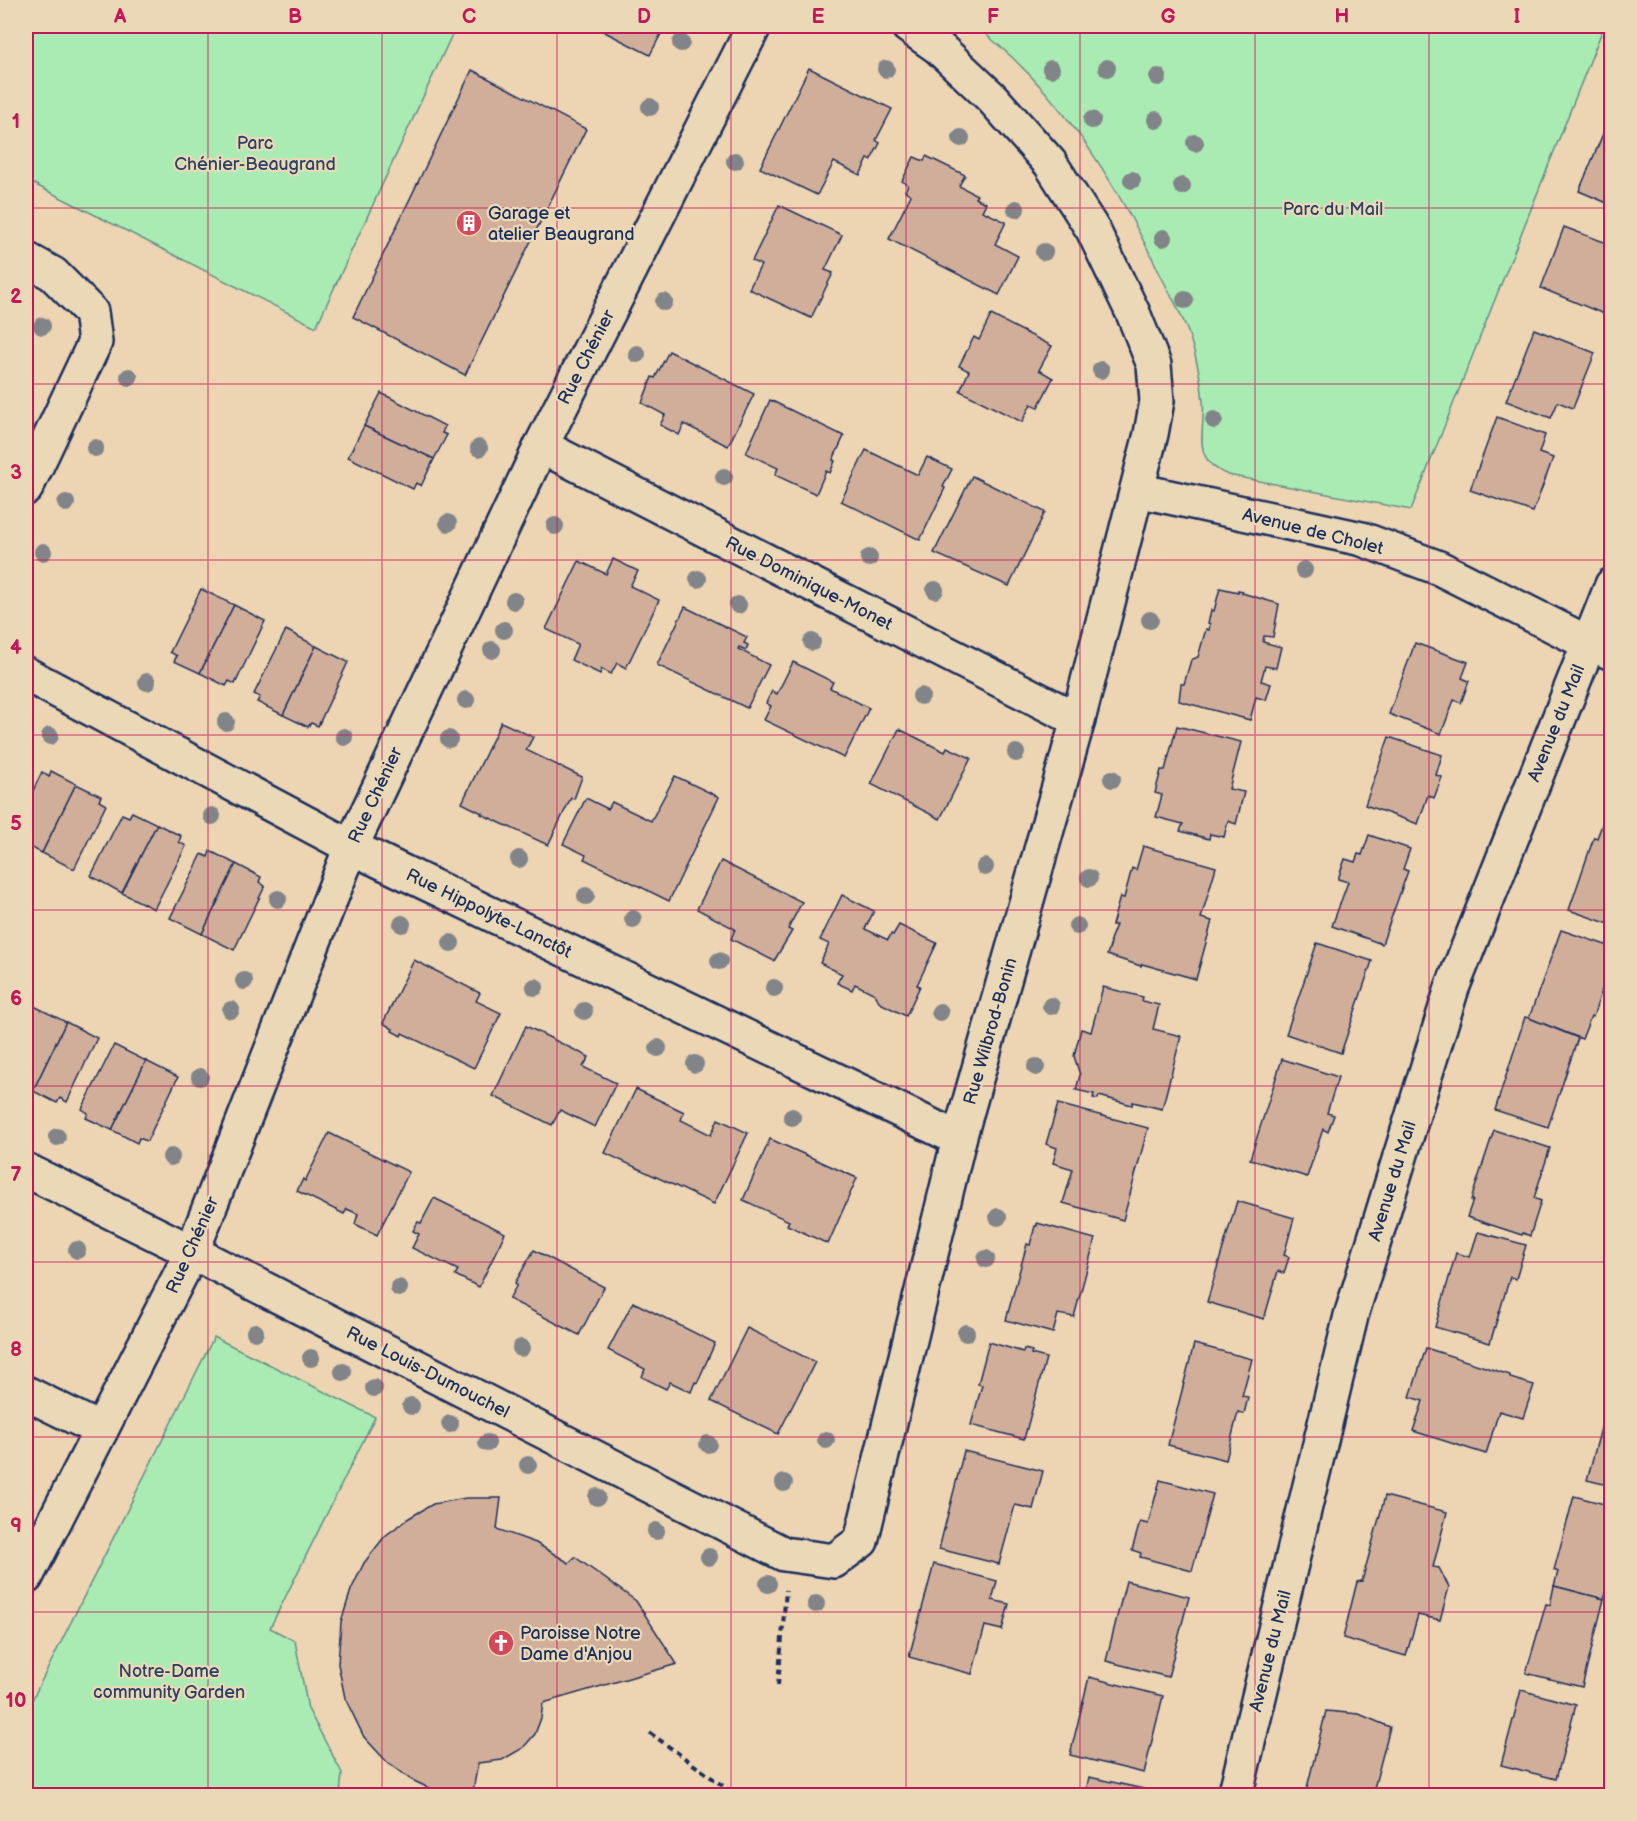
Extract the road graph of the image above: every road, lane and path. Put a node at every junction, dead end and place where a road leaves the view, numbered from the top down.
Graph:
1 (754, 26) edge
2 (908, 26) edge
3 (26, 259) edge
4 (541, 446) junction
5 (26, 488) edge
6 (1137, 490) junction
7 (1611, 585) edge
8 (1600, 648) edge
9 (26, 674) edge
10 (1078, 720) junction
11 (351, 847) junction
12 (959, 1139) junction
13 (26, 1170) edge
14 (192, 1252) junction
15 (26, 1394) edge
16 (101, 1430) junction
17 (784, 1554) junction
18 (834, 1561) joint
19 (26, 1577) edge
20 (778, 1685) dead end
21 (650, 1733) dead end
22 (737, 1796) edge
23 (1235, 1796) edge

1 - 4 street, Rue Chénier
2 - 6 street, Rue Wilbrod-Bonin
3 - 5 street
4 - 10 street, Rue Dominique-Monet
4 - 11 street, Rue Chénier
6 - 8 street, Avenue de Cholet
6 - 10 street, Rue Wilbrod-Bonin
7 - 8 street, Avenue du Mail
8 - 23 street, Avenue du Mail
9 - 11 street, Rue Hippolyte-Lanctôt
10 - 12 street, Rue Wilbrod-Bonin
11 - 12 street, Rue Hippolyte-Lanctôt
11 - 14 street, Rue Chénier
12 - 18 street, Rue Wilbrod-Bonin
13 - 14 street, Rue Louis-Dumouchel
14 - 16 street, Rue Chénier
14 - 17 street, Rue Louis-Dumouchel
15 - 16 street
16 - 19 street, Rue Chénier
17 - 18 street, Rue Louis-Dumouchel
17 - 20 path
21 - 22 path

